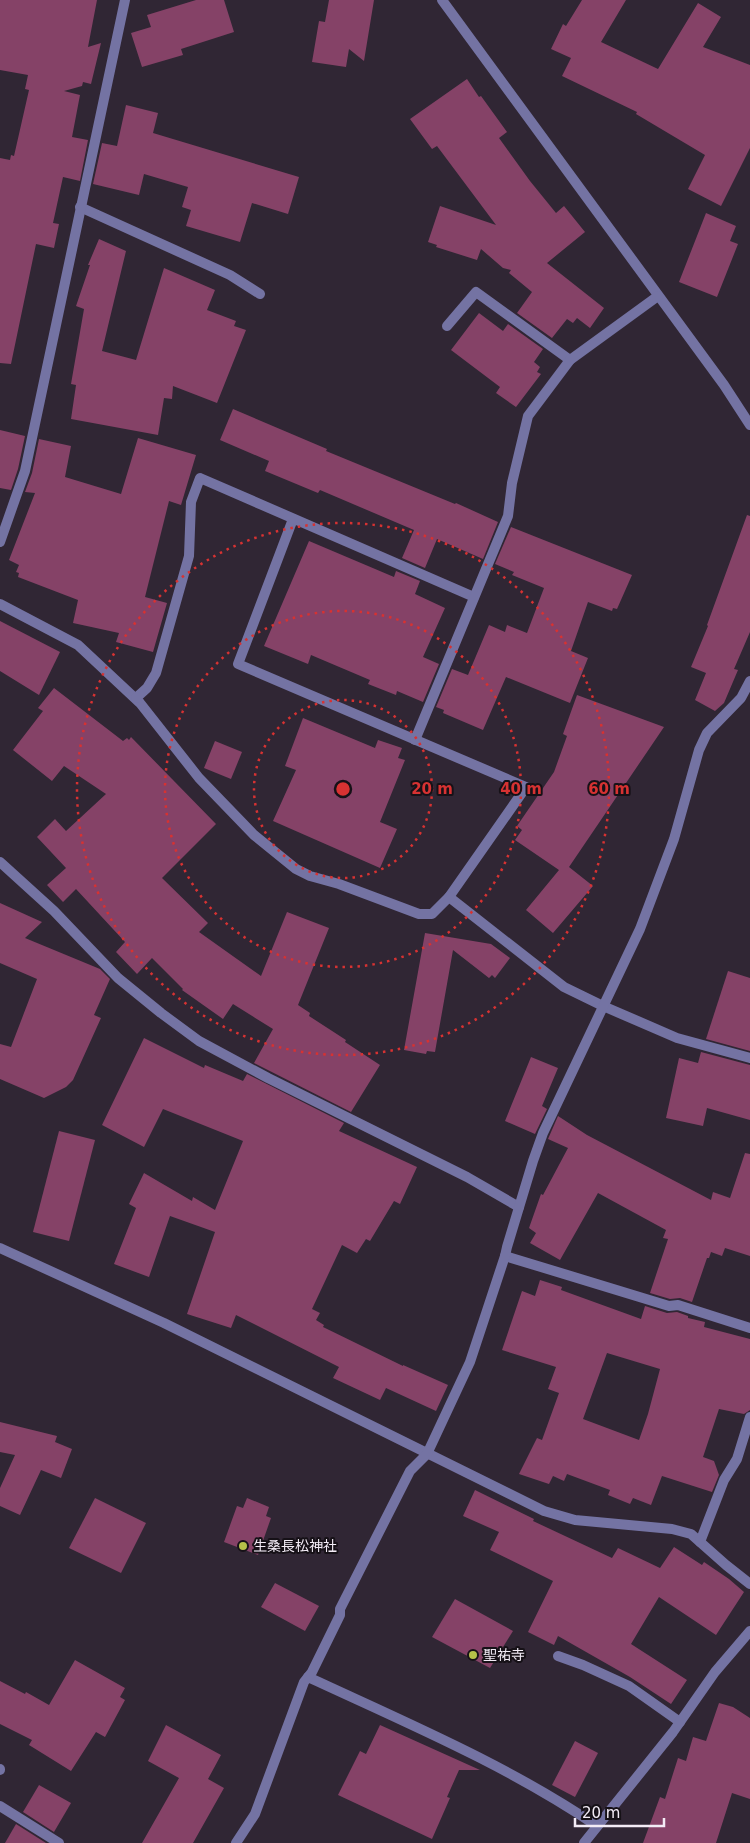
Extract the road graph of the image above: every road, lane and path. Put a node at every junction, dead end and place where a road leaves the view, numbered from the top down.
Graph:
1 (125, 0) edge
2 (442, 0) edge
3 (80, 207) junction
4 (260, 294) dead end
5 (658, 296) junction
6 (446, 326) dead end
7 (570, 360) junction
8 (750, 425) edge
9 (293, 519) junction
10 (1, 537) edge
11 (474, 597) junction
12 (0, 604) edge
13 (750, 681) edge
14 (136, 698) junction
15 (414, 740) junction
16 (0, 862) edge
17 (449, 897) junction
18 (603, 1006) junction
19 (750, 1058) edge
20 (519, 1207) junction
21 (0, 1248) edge
22 (505, 1256) junction
23 (750, 1328) edge
24 (750, 1417) edge
25 (427, 1454) junction
26 (700, 1542) junction
27 (750, 1584) edge
28 (750, 1631) edge
29 (558, 1656) dead end
30 (308, 1677) junction
31 (680, 1722) junction
32 (0, 1806) edge
33 (597, 1826) junction
34 (59, 1843) edge
35 (236, 1843) edge
36 (584, 1843) edge

1 - 3 street
2 - 5 street
3 - 4 street
3 - 10 street
5 - 7 street
5 - 8 street
6 - 7 street
7 - 11 street
9 - 11 street
9 - 14 street
9 - 15 street
11 - 15 street
12 - 14 street
13 - 18 street
14 - 17 street
15 - 17 street
16 - 20 street
17 - 18 street
18 - 19 street
18 - 20 street
20 - 22 street
21 - 25 street
22 - 23 street
22 - 25 street
24 - 26 street
25 - 26 street
25 - 30 street
26 - 27 street
28 - 31 street
29 - 31 street
30 - 33 street
30 - 35 street
31 - 33 street
32 - 34 street
33 - 36 street

